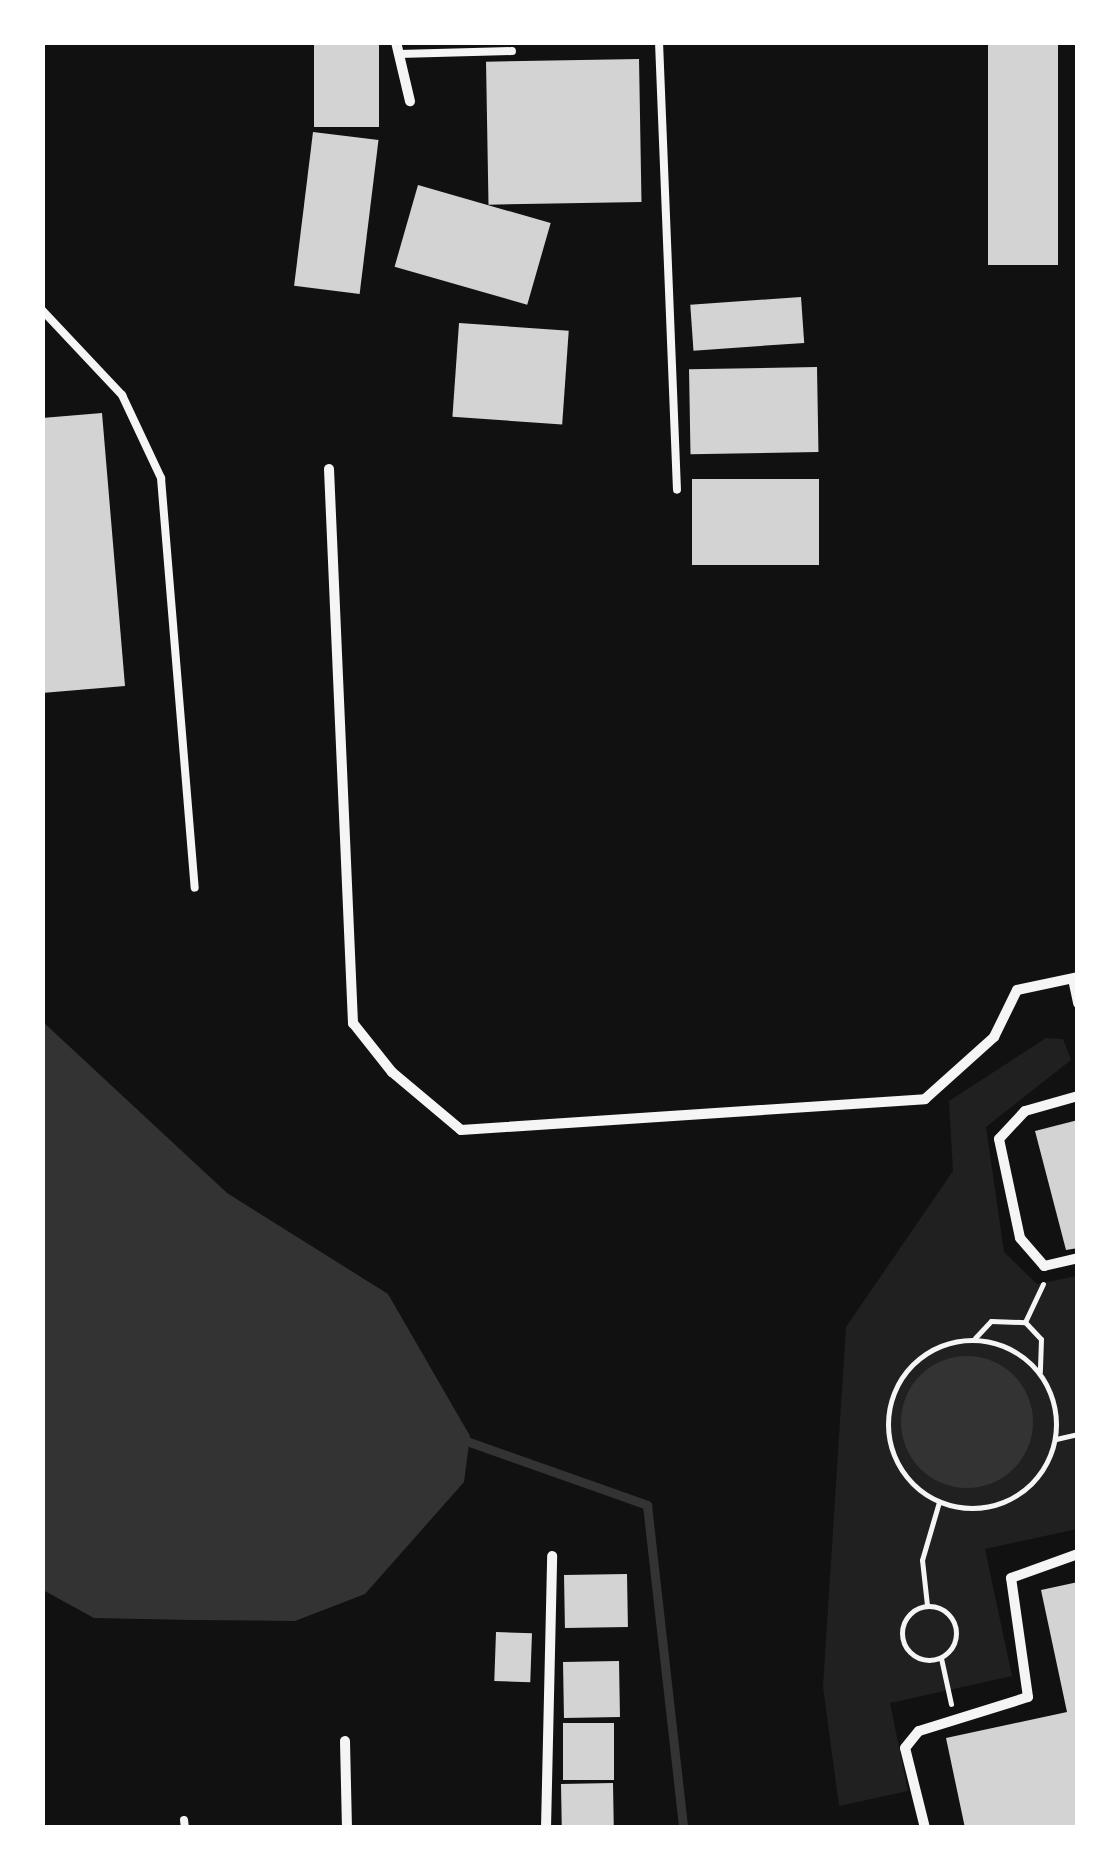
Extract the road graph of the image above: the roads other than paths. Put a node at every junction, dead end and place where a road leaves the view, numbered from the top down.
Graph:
1 (659, 42) edge
2 (397, 48) edge
3 (512, 50) dead end
4 (410, 101) dead end
5 (42, 310) edge
6 (329, 469) dead end
7 (677, 490) dead end
8 (195, 888) dead end
9 (1075, 978) edge
10 (1078, 1003) edge
11 (1078, 1096) edge
12 (1078, 1258) edge
13 (1078, 1554) edge
14 (552, 1556) dead end
15 (345, 1741) dead end
16 (347, 1828) edge
17 (546, 1828) edge
18 (924, 1828) edge

1 - 7 lane
2 - 3 lane
2 - 4 street
5 - 8 lane
6 - 9 street
9 - 10 street
11 - 12 street
13 - 18 street
14 - 17 street
15 - 16 street

